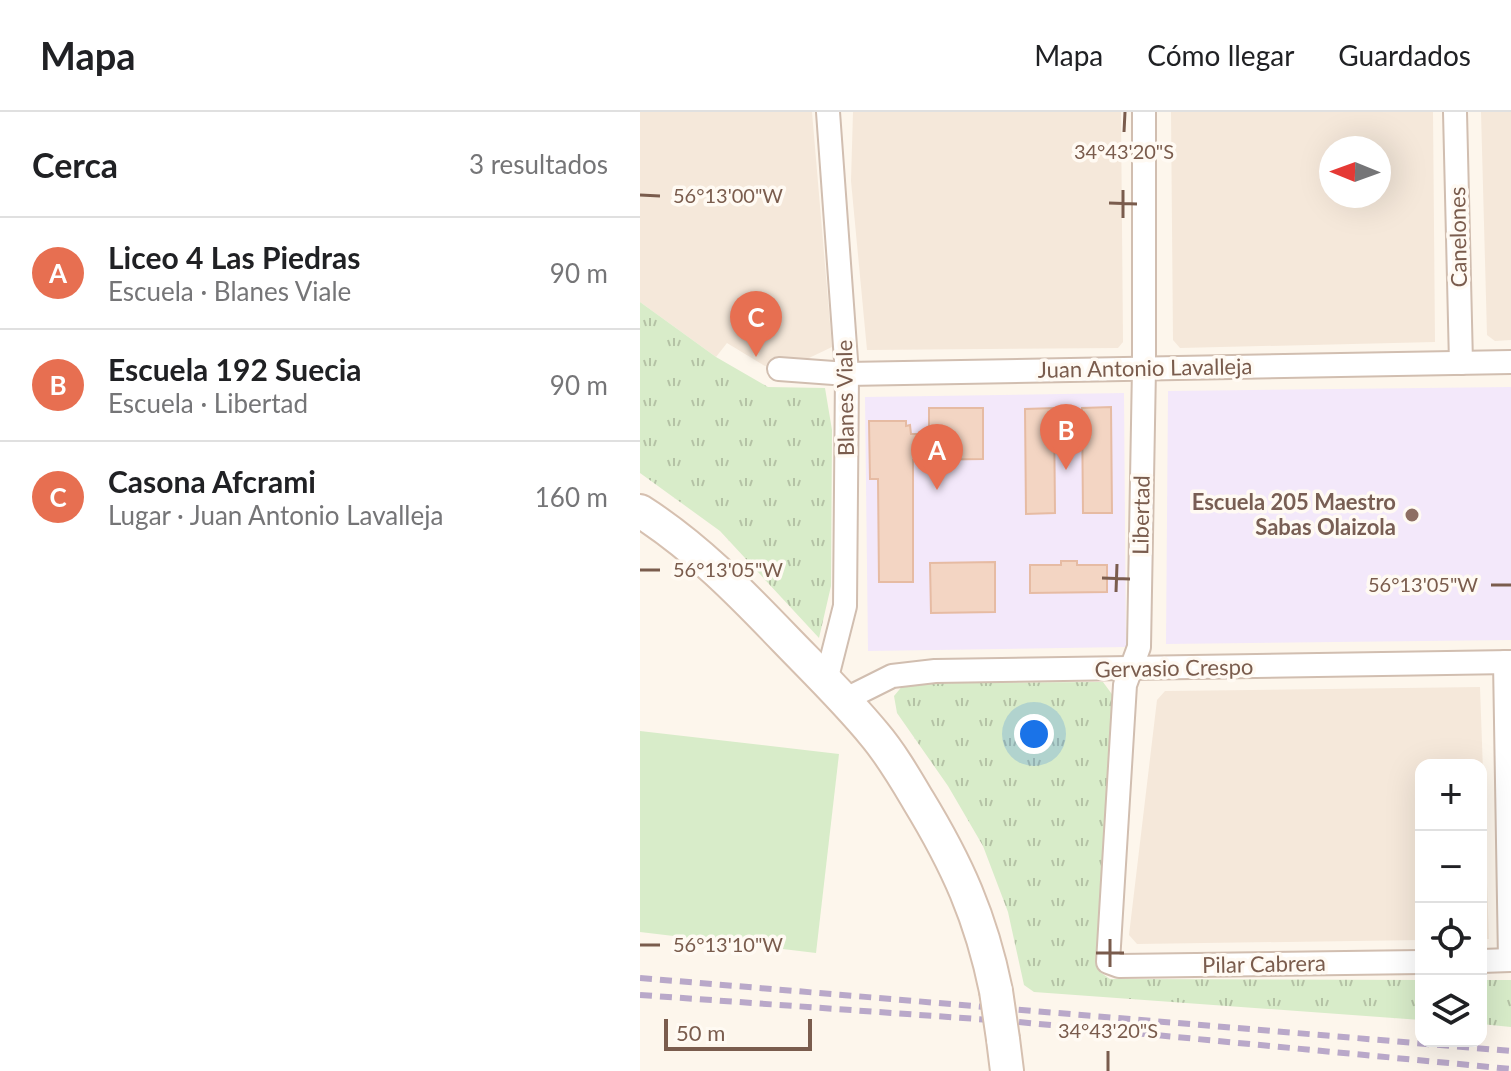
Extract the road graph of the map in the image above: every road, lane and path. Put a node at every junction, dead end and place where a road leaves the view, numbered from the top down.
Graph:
1 (828, 112) edge
2 (1144, 112) edge
3 (1455, 112) edge
4 (1511, 362) edge
5 (1461, 363) junction
6 (1144, 368) junction
7 (779, 369) dead end
8 (847, 374) junction
9 (640, 511) edge
10 (1508, 662) edge
11 (1131, 668) junction
12 (835, 691) junction
13 (1510, 960) edge
14 (1487, 961) edge
15 (1108, 962) joint
16 (1415, 962) edge
17 (1007, 1071) edge

1 - 8 street, Blanes Viale
2 - 6 street, Libertad
3 - 5 street, Canelones
4 - 5 street, Juan Antonio Lavalleja
5 - 6 street, Juan Antonio Lavalleja
6 - 8 street, Juan Antonio Lavalleja
6 - 11 street, Libertad
7 - 8 street, Juan Antonio Lavalleja
8 - 12 street, Blanes Viale
9 - 12 street
10 - 11 street, Gervasio Crespo
10 - 13 street
11 - 12 street, Gervasio Crespo
11 - 15 street, Libertad
12 - 17 street, bridge
13 - 14 street
15 - 16 street, Pilar Cabrera

